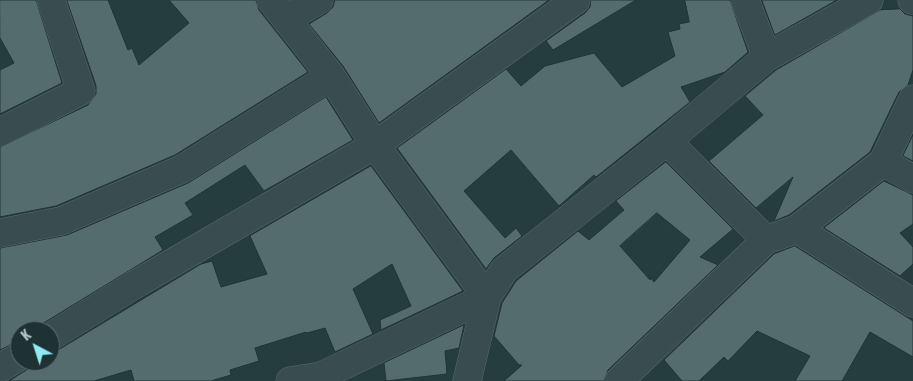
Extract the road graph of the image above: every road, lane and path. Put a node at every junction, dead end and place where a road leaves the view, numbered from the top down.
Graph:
1 (51, 0) edge
2 (319, 0) edge
3 (576, 0) edge
4 (745, 0) edge
5 (869, 0) edge
6 (278, 10) edge
7 (767, 58) junction
8 (331, 76) junction
9 (913, 99) edge
10 (0, 132) edge
11 (667, 141) junction
12 (375, 145) junction
13 (883, 162) junction
14 (913, 179) edge
15 (796, 229) junction
16 (0, 233) edge
17 (766, 240) junction
18 (487, 297) junction
19 (913, 302) edge
20 (60, 331) edge
21 (290, 381) edge
22 (467, 381) edge
23 (619, 381) edge

1 - 10 street
2 - 6 street
3 - 12 street
4 - 7 street
5 - 7 street
6 - 8 street
7 - 11 street
8 - 12 street
8 - 16 street
9 - 13 street
11 - 17 street
11 - 18 street
12 - 18 street
12 - 20 street
13 - 14 street
13 - 15 street
15 - 17 street
15 - 19 street
17 - 23 street
18 - 21 street
18 - 22 street

